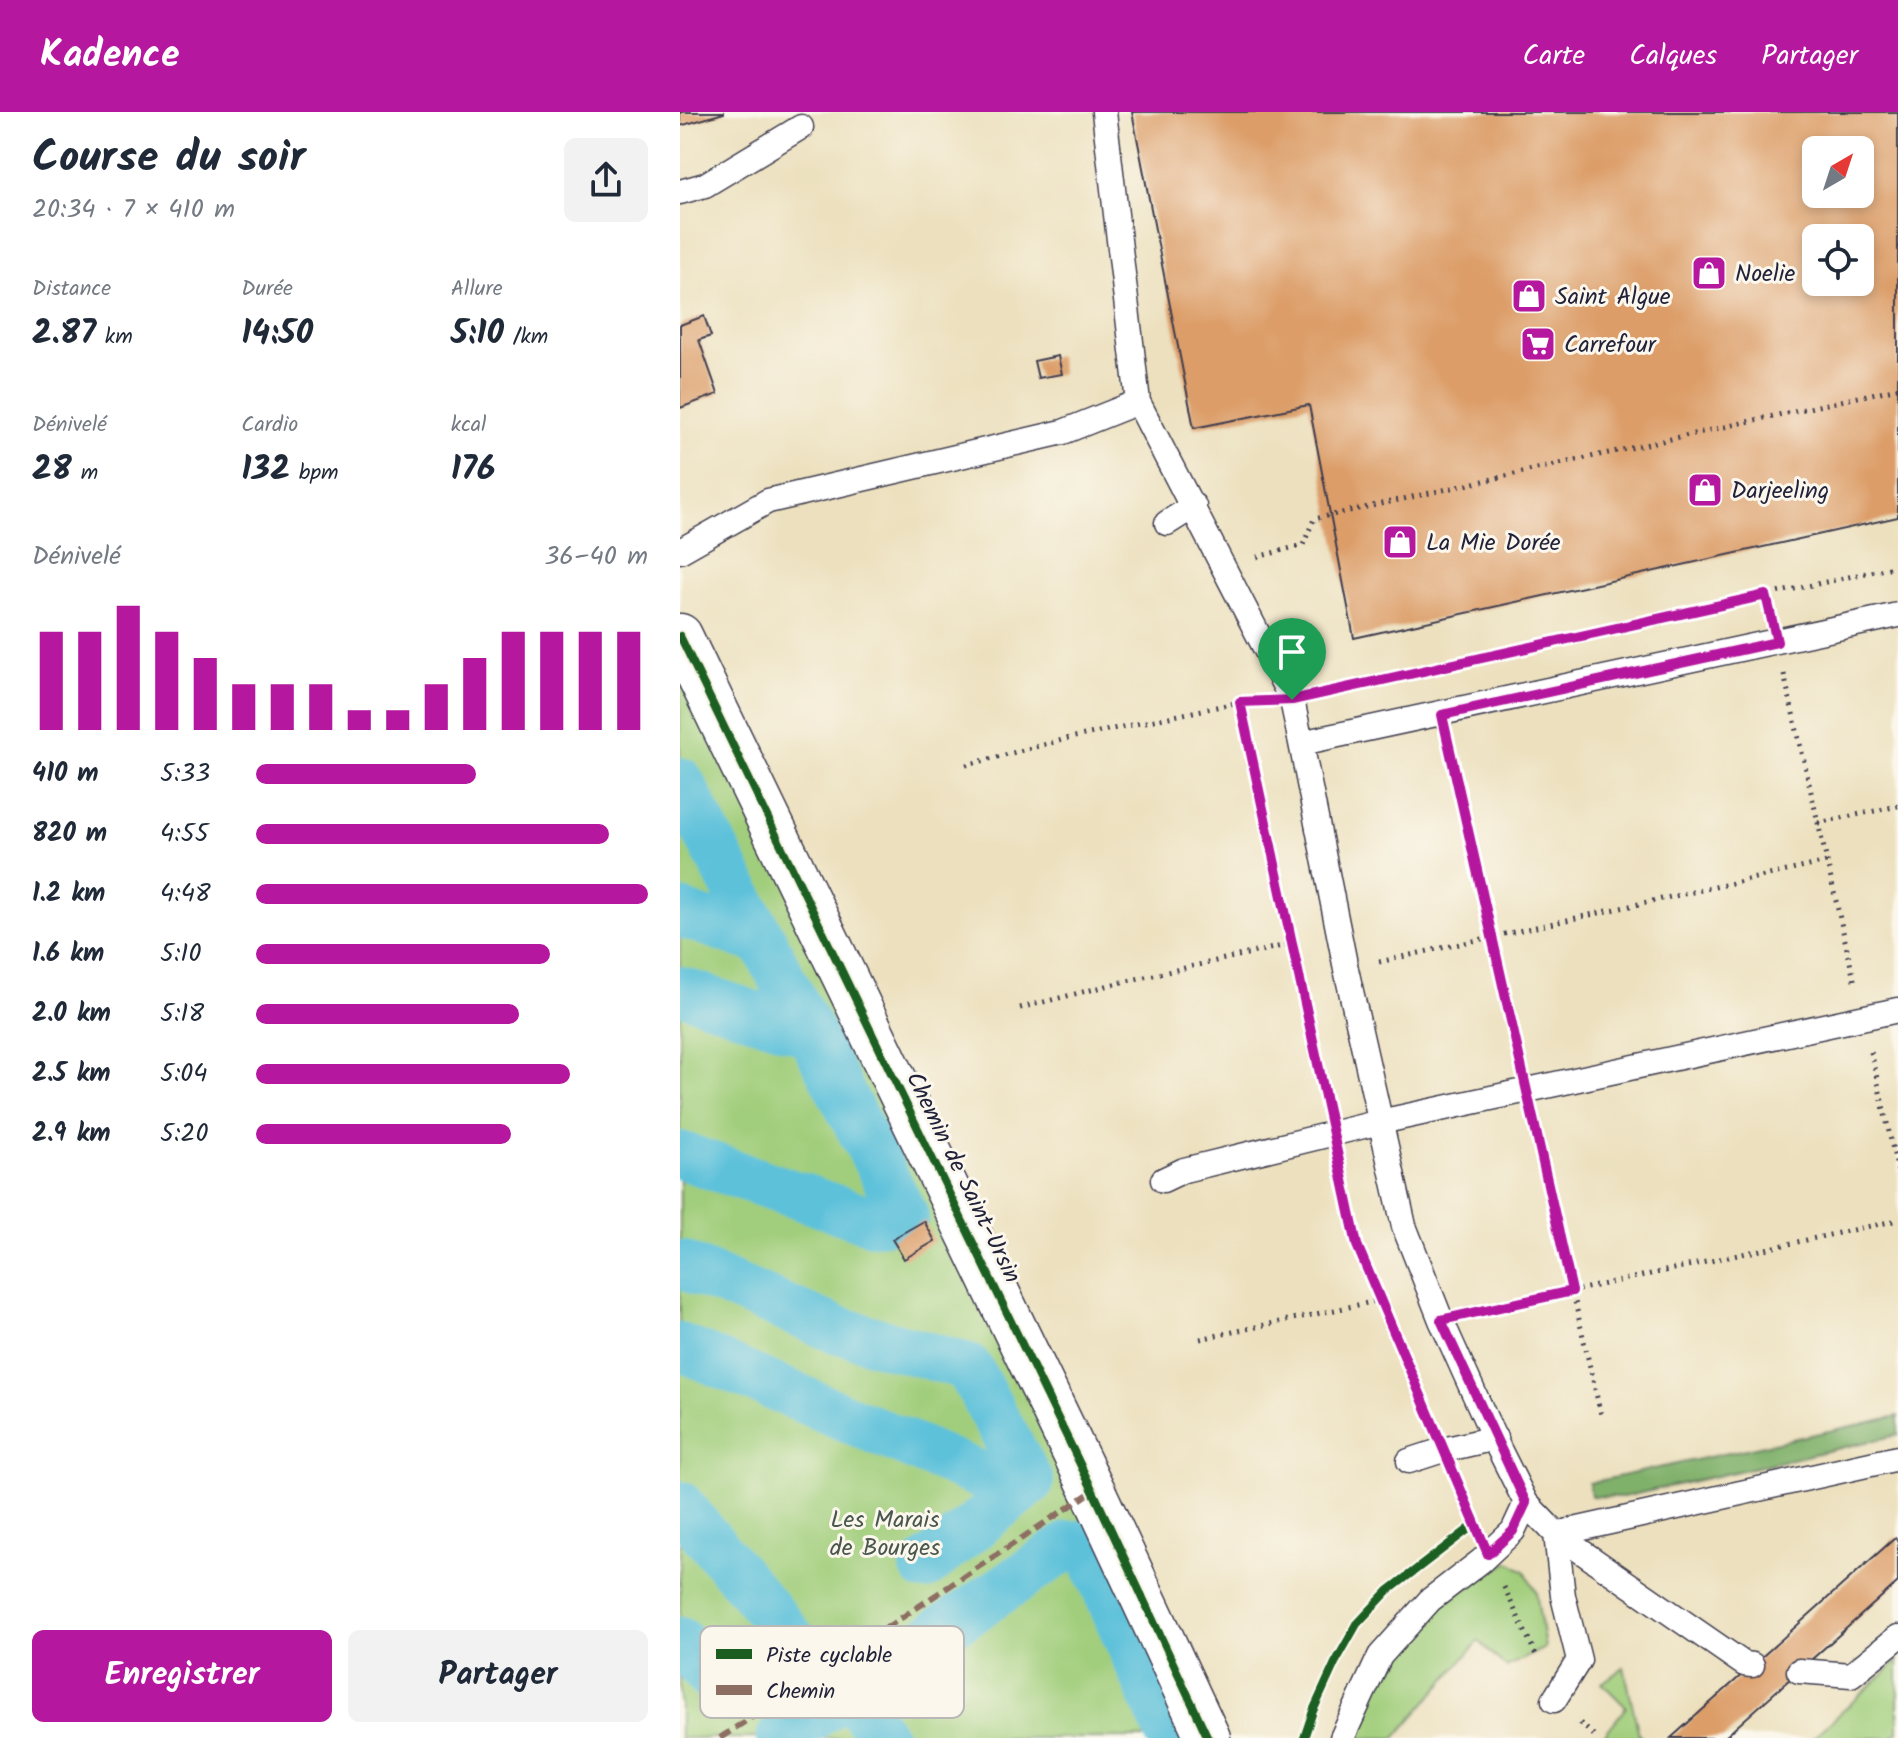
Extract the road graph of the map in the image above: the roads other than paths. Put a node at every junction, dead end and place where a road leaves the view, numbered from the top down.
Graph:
1 (1104, 112) edge
2 (801, 127) dead end
3 (680, 192) edge
4 (1138, 402) junction
5 (1194, 506) junction
6 (1167, 523) dead end
7 (680, 551) edge
8 (1898, 615) edge
9 (680, 636) edge
10 (1301, 743) junction
11 (1897, 1014) edge
12 (1380, 1122) junction
13 (1163, 1180) dead end
14 (1495, 1438) junction
15 (1898, 1458) edge
16 (1409, 1461) dead end
17 (1526, 1503) junction
18 (1556, 1534) junction
19 (1898, 1637) edge
20 (1752, 1665) dead end
21 (1799, 1671) dead end
22 (1554, 1700) road end
23 (1208, 1738) edge
24 (1342, 1738) edge

1 - 4 lane
2 - 3 lane
4 - 5 lane
4 - 7 lane
5 - 6 lane
5 - 10 lane
8 - 10 lane
9 - 23 street, Chemin de Saint-Ursin
10 - 12 lane
11 - 12 lane
12 - 13 lane
12 - 14 lane
14 - 16 lane
14 - 17 lane
15 - 18 lane
17 - 18 lane
17 - 24 lane
18 - 20 lane
18 - 22 lane
19 - 21 lane

